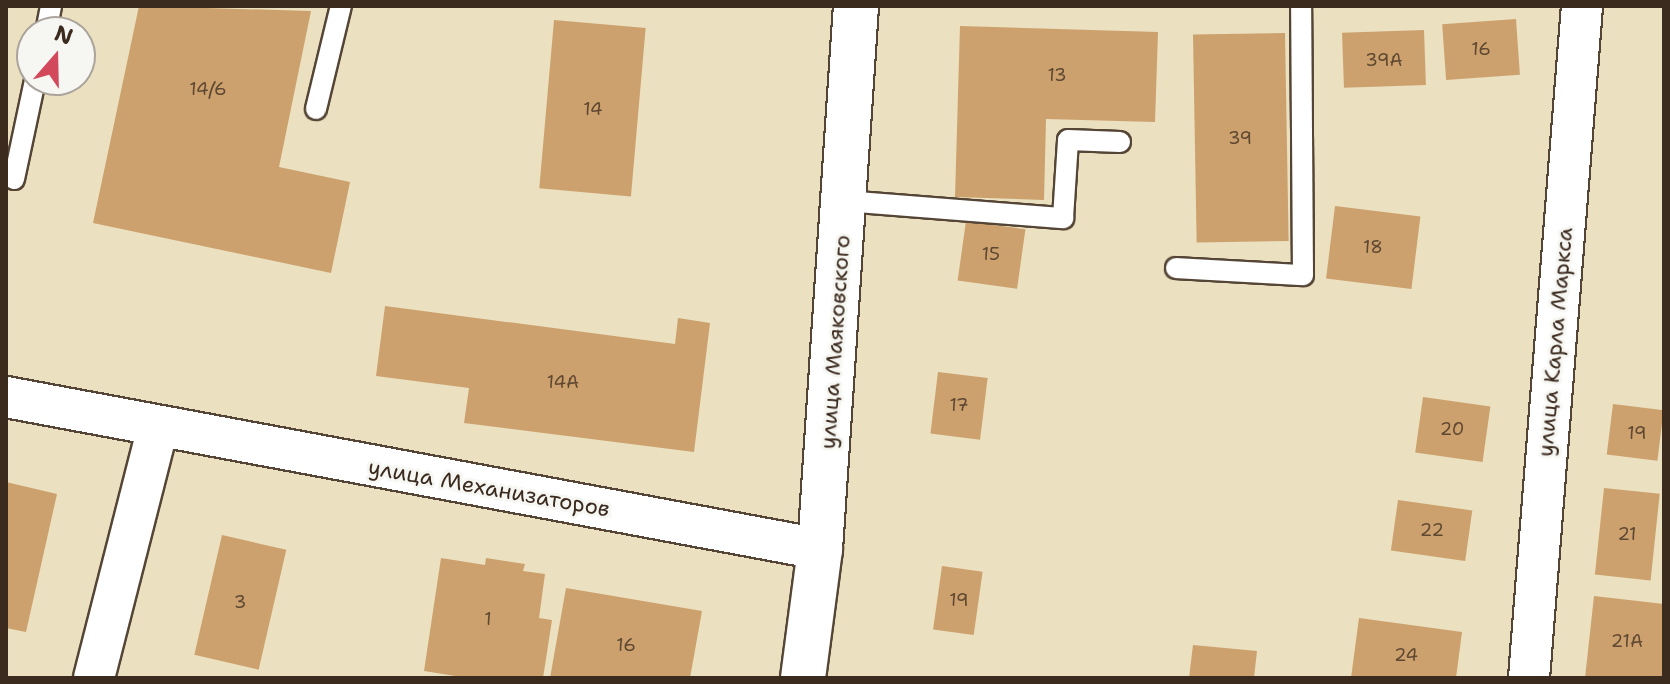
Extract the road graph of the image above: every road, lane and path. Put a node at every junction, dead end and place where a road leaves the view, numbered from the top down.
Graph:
1 (341, 6) edge
2 (856, 6) edge
3 (1301, 6) edge
4 (1582, 6) edge
5 (32, 96) edge
6 (316, 109) dead end
7 (1120, 142) dead end
8 (14, 179) dead end
9 (845, 201) junction
10 (1176, 268) dead end
11 (6, 397) edge
12 (158, 427) junction
13 (820, 549) junction
14 (94, 678) edge
15 (803, 678) edge
16 (1529, 678) edge

1 - 6 lane
2 - 9 street, улица Маяковского
3 - 10 lane
4 - 16 street, улица Карла Маркса
5 - 8 lane
7 - 9 lane
9 - 13 street, улица Маяковского
11 - 12 street, улица Механизаторов
12 - 13 street, улица Механизаторов
12 - 14 street
13 - 15 street, улица Маяковского

